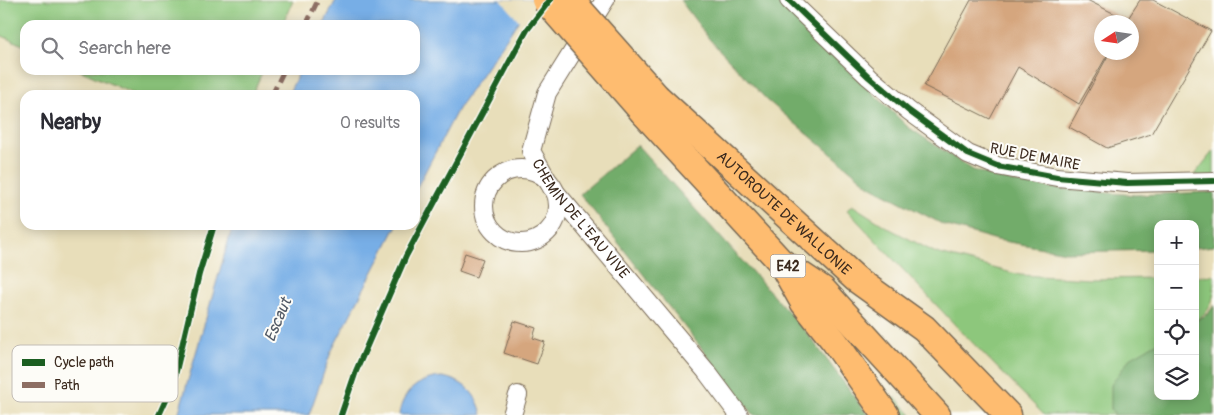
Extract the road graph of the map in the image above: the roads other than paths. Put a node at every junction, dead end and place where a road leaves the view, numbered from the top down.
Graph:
1 (545, 0) edge
2 (571, 0) edge
3 (605, 0) edge
4 (790, 0) edge
5 (650, 105) junction
6 (1214, 181) edge
7 (552, 188) junction
8 (780, 261) junction
9 (518, 395) dead end
10 (512, 415) edge
11 (739, 415) edge
12 (886, 415) edge
13 (937, 415) edge
14 (1008, 415) edge

1 - 5 highway, AUTOROUTE DE WALLONIE / E42, bridge
2 - 5 highway, AUTOROUTE DE WALLONIE / E42, bridge
3 - 7 street, CHEMIN DE L'EAU VIVE
4 - 6 street, RUE DE MAIRE
5 - 8 highway, AUTOROUTE DE WALLONIE / E42
5 - 14 highway, AUTOROUTE DE WALLONIE / E42
7 - 7 street
7 - 11 street, CHEMIN DE L'EAU VIVE
8 - 12 highway
8 - 13 highway, AUTOROUTE DE WALLONIE / E42
9 - 10 street

